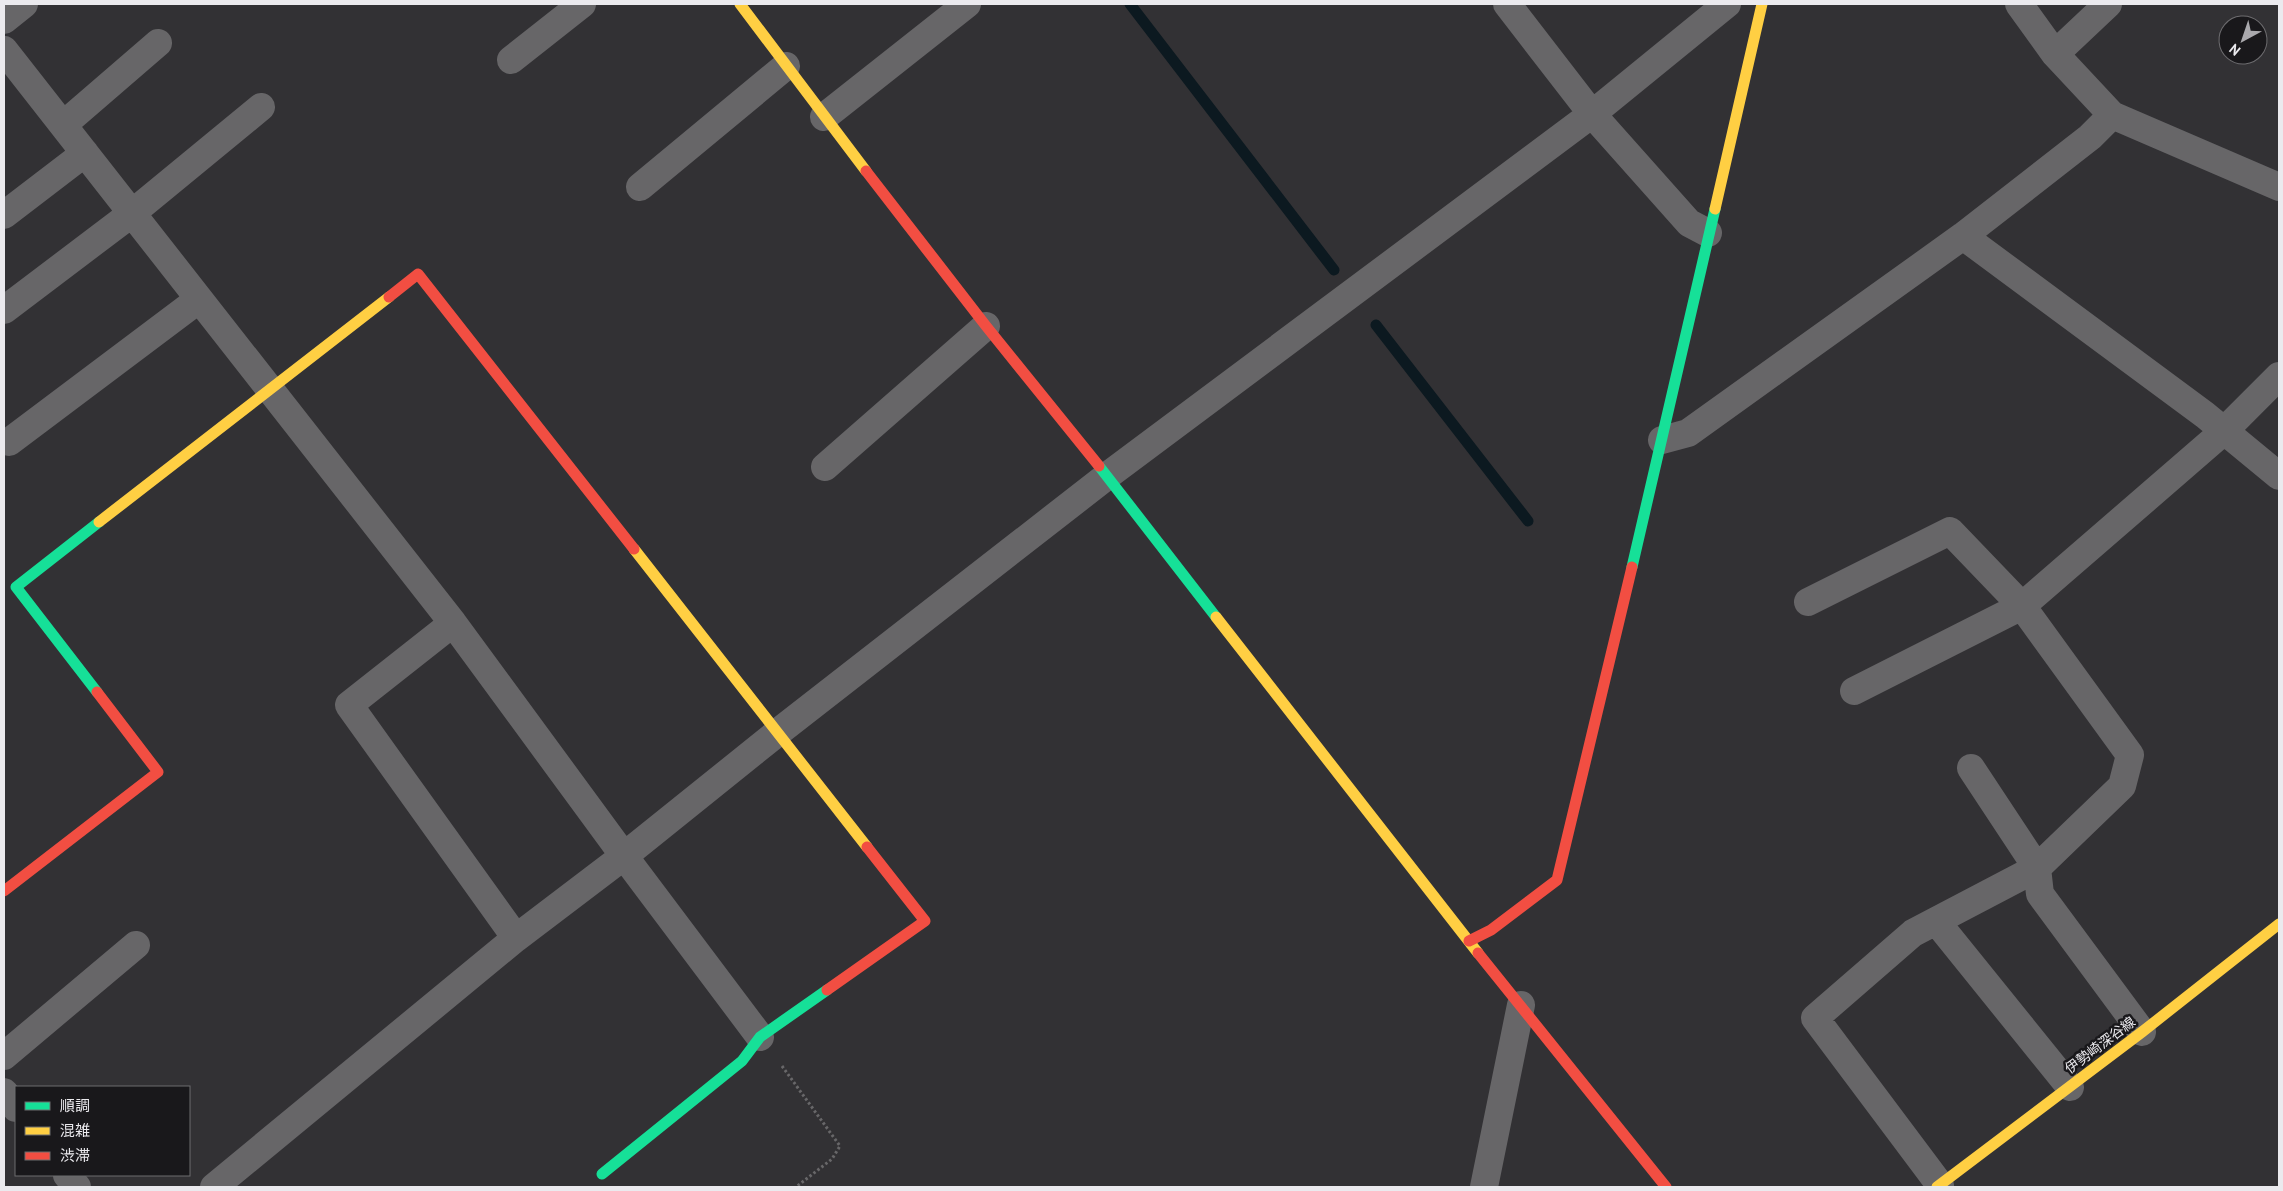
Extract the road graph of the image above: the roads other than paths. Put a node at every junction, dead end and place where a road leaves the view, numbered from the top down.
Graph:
1 (24, 4) edge
2 (582, 4) edge
3 (740, 4) edge
4 (967, 4) edge
5 (1507, 4) edge
6 (1727, 4) edge
7 (1762, 4) edge
8 (2019, 4) edge
9 (2108, 4) edge
10 (4, 20) edge
11 (158, 42) dead end
12 (4, 50) edge
13 (2055, 54) junction
14 (511, 60) dead end
15 (786, 66) junction
16 (261, 107) dead end
17 (1592, 114) junction
18 (2112, 115) junction
19 (824, 117) junction
20 (63, 125) junction
21 (85, 152) junction
22 (640, 187) dead end
23 (2279, 187) edge
24 (130, 214) junction
25 (4, 215) edge
26 (1708, 233) junction
27 (1963, 236) junction
28 (198, 300) junction
29 (4, 310) edge
30 (986, 326) junction
31 (2279, 376) edge
32 (269, 390) junction
33 (2224, 431) junction
34 (1662, 440) junction
35 (9, 442) dead end
36 (825, 467) dead end
37 (1107, 476) junction
38 (2279, 476) edge
39 (1808, 602) dead end
40 (2022, 606) junction
41 (453, 623) junction
42 (1854, 691) dead end
43 (777, 733) junction
44 (1971, 768) dead end
45 (624, 856) junction
46 (2037, 868) junction
47 (4, 891) edge
48 (1936, 921) junction
49 (2279, 924) edge
50 (516, 938) junction
51 (1469, 941) junction
52 (136, 945) dead end
53 (1520, 1005) junction
54 (2142, 1032) junction
55 (760, 1037) junction
56 (4, 1056) edge
57 (2070, 1087) junction
58 (4, 1092) edge
59 (15, 1107) edge
60 (602, 1174) dead end
61 (68, 1176) edge
62 (1939, 1186) edge
63 (77, 1187) edge
64 (214, 1187) edge
65 (1484, 1187) edge
66 (1666, 1187) edge

1 - 10 street
2 - 14 street
3 - 15 street
4 - 19 street
5 - 17 street
6 - 17 street
7 - 26 street
8 - 13 street
9 - 13 street
11 - 20 street
12 - 20 street
13 - 18 street
15 - 19 street
15 - 22 street
16 - 24 street
17 - 26 street
17 - 37 street
18 - 23 street
18 - 27 street
19 - 30 street
20 - 21 street
21 - 24 street
21 - 25 street
24 - 28 street
24 - 29 street
26 - 34 street
27 - 33 street
27 - 34 street
28 - 32 street
28 - 35 street
30 - 36 street
30 - 37 street
31 - 33 street
32 - 41 street
32 - 43 street
32 - 47 street
33 - 38 street
33 - 40 street
34 - 51 street
37 - 43 street
37 - 51 street
39 - 40 street
40 - 42 street
40 - 46 street
41 - 45 street
41 - 50 street
43 - 45 street
43 - 55 street
44 - 46 street
45 - 50 street
45 - 55 street
46 - 48 street
46 - 54 street
48 - 57 street
48 - 62 street
49 - 54 street, 伊勢崎深谷線
50 - 64 street
51 - 53 street
52 - 56 street
53 - 65 street
53 - 66 street
54 - 57 street, 伊勢崎深谷線
55 - 60 street
57 - 62 street, 伊勢崎深谷線
58 - 59 street
61 - 63 street

